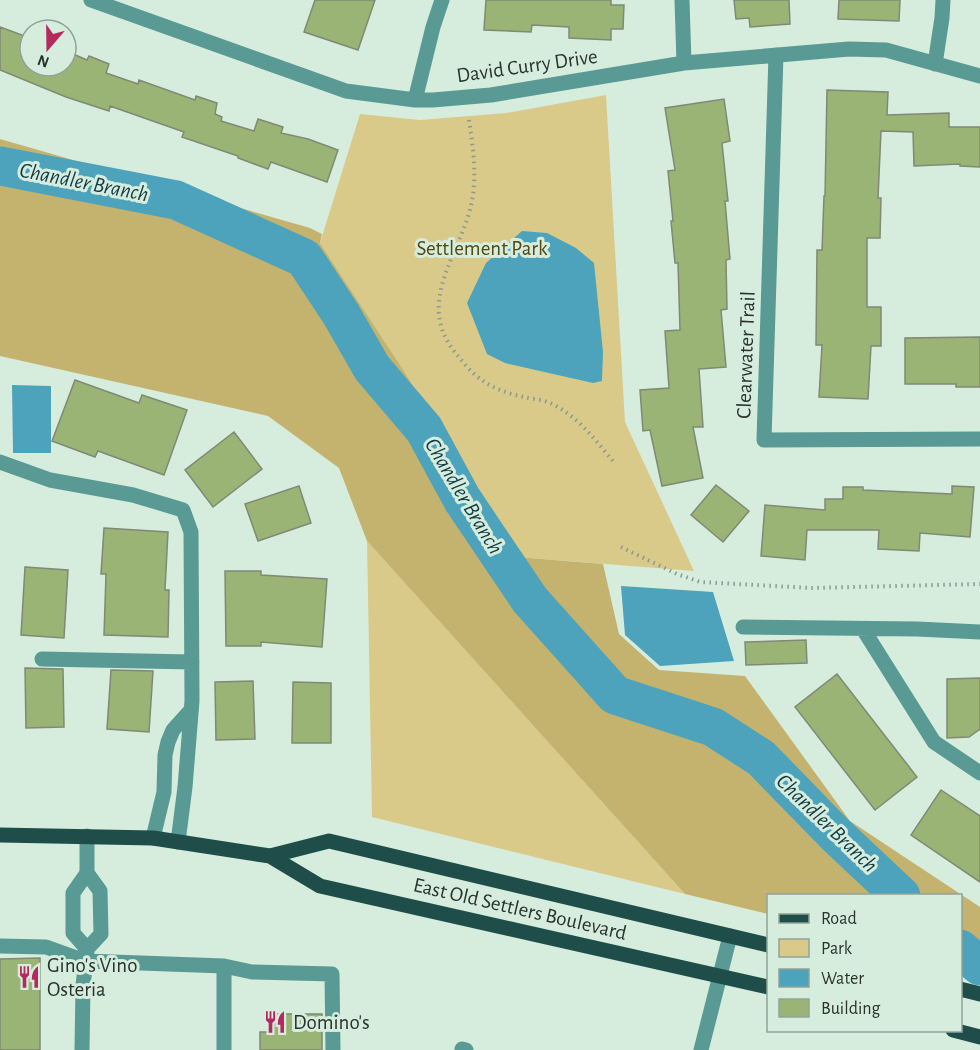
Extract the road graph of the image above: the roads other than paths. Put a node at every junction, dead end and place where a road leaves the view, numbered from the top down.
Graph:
1 (91, 0) edge
2 (442, 0) edge
3 (682, 0) edge
4 (943, 0) edge
5 (776, 55) junction
6 (684, 63) junction
7 (935, 64) junction
8 (980, 76) edge
9 (416, 100) junction
10 (980, 439) edge
11 (0, 462) edge
12 (743, 627) dead end
13 (863, 629) junction
14 (980, 632) edge
15 (42, 659) dead end
16 (192, 662) junction
17 (191, 706) junction
18 (980, 773) edge
19 (0, 835) edge
20 (87, 836) junction
21 (153, 838) junction
22 (178, 842) junction
23 (270, 856) junction
24 (87, 873) junction
25 (730, 936) junction
26 (0, 945) edge
27 (767, 945) edge
28 (86, 955) junction
29 (224, 966) junction
30 (720, 976) junction
31 (767, 987) edge
32 (962, 990) edge
33 (980, 994) edge
34 (961, 1032) edge
35 (980, 1037) edge
36 (82, 1050) edge
37 (224, 1050) edge
38 (333, 1050) edge
39 (701, 1050) edge

1 - 9 street, David Curry Drive
2 - 9 street
3 - 6 street
4 - 7 street
5 - 6 street, David Curry Drive
5 - 7 street, David Curry Drive
5 - 10 street, Clearwater Trail
6 - 9 street, David Curry Drive
7 - 8 street, David Curry Drive
11 - 16 street
12 - 13 street
13 - 14 street
13 - 18 street
15 - 16 street
16 - 17 street
17 - 21 street
17 - 22 street
19 - 20 main road, East Old Settlers Boulevard
20 - 21 main road, East Old Settlers Boulevard
20 - 24 street
21 - 22 main road, East Old Settlers Boulevard
22 - 23 main road, East Old Settlers Boulevard
23 - 25 main road, East Old Settlers Boulevard
23 - 30 main road, East Old Settlers Boulevard
24 - 28 street
24 - 28 street
25 - 27 main road, East Old Settlers Boulevard
25 - 30 street
26 - 28 street
28 - 29 street
28 - 36 street
29 - 37 street
29 - 38 street
30 - 31 main road, East Old Settlers Boulevard
30 - 39 street
32 - 33 main road
34 - 35 main road

